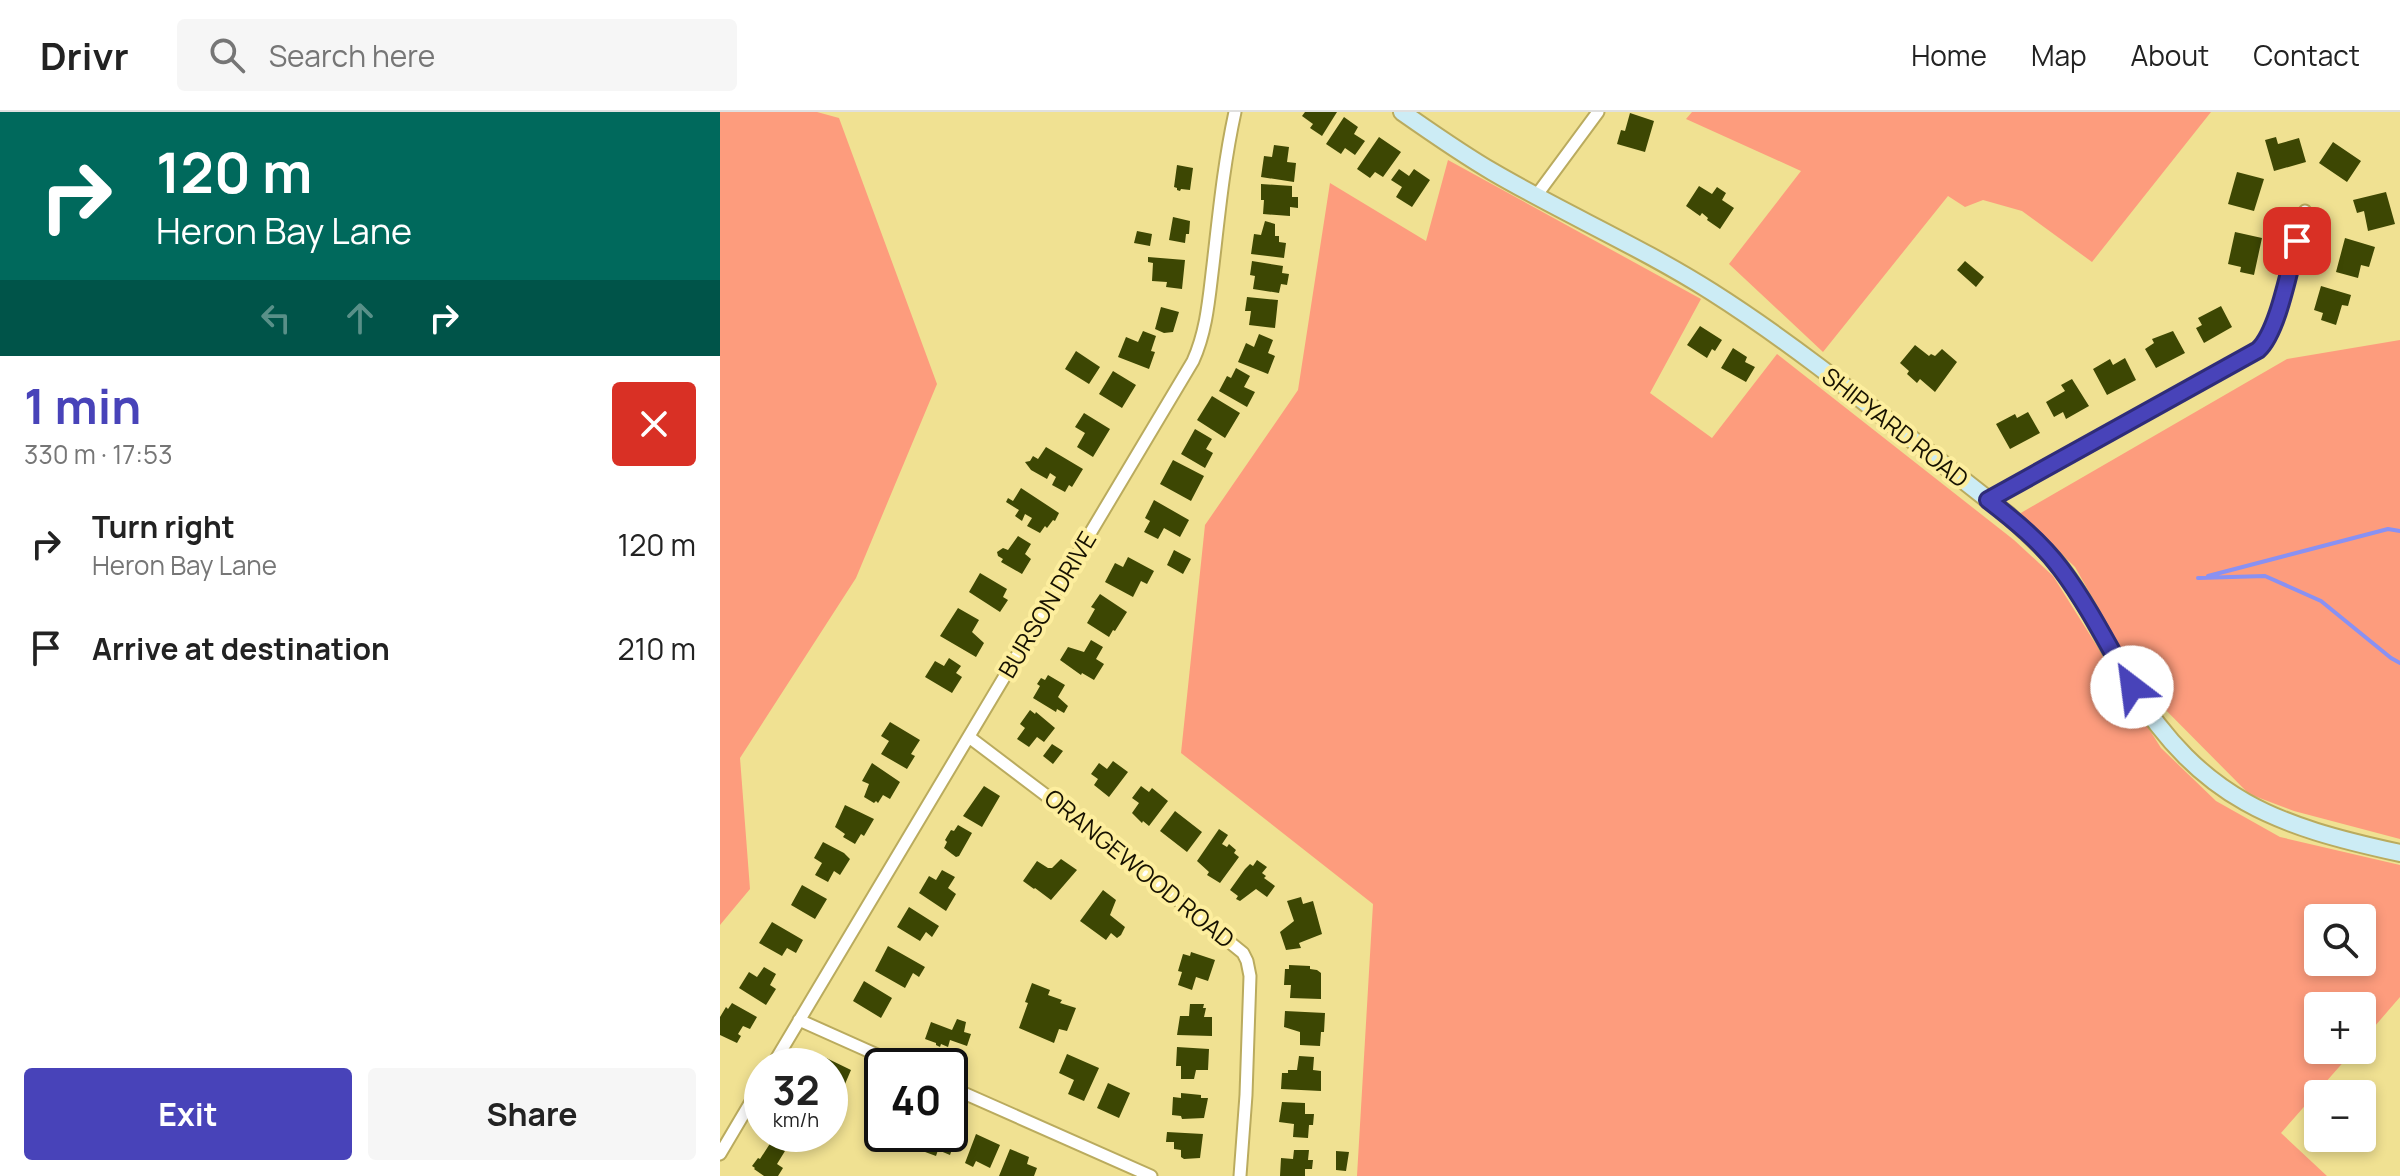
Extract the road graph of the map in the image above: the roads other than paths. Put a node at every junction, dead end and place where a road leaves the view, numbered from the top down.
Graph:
1 (1235, 112) edge
2 (1402, 112) edge
3 (1598, 112) edge
4 (1536, 196) junction
5 (2305, 211) dead end
6 (1988, 500) junction
7 (969, 737) junction
8 (2400, 853) edge
9 (799, 1020) junction
10 (783, 1048) edge
11 (864, 1049) edge
12 (968, 1095) edge
13 (744, 1113) edge
14 (720, 1154) edge
15 (1151, 1176) edge
16 (1240, 1176) edge

1 - 7 street, BURSON DRIVE
2 - 4 street, SHIPYARD ROAD
3 - 4 street
4 - 6 street, SHIPYARD ROAD
5 - 6 street
6 - 8 street, SHIPYARD ROAD
7 - 9 street, BURSON DRIVE
7 - 16 street, ORANGEWOOD ROAD
9 - 10 street, BURSON DRIVE
9 - 11 street
12 - 15 street
13 - 14 street

